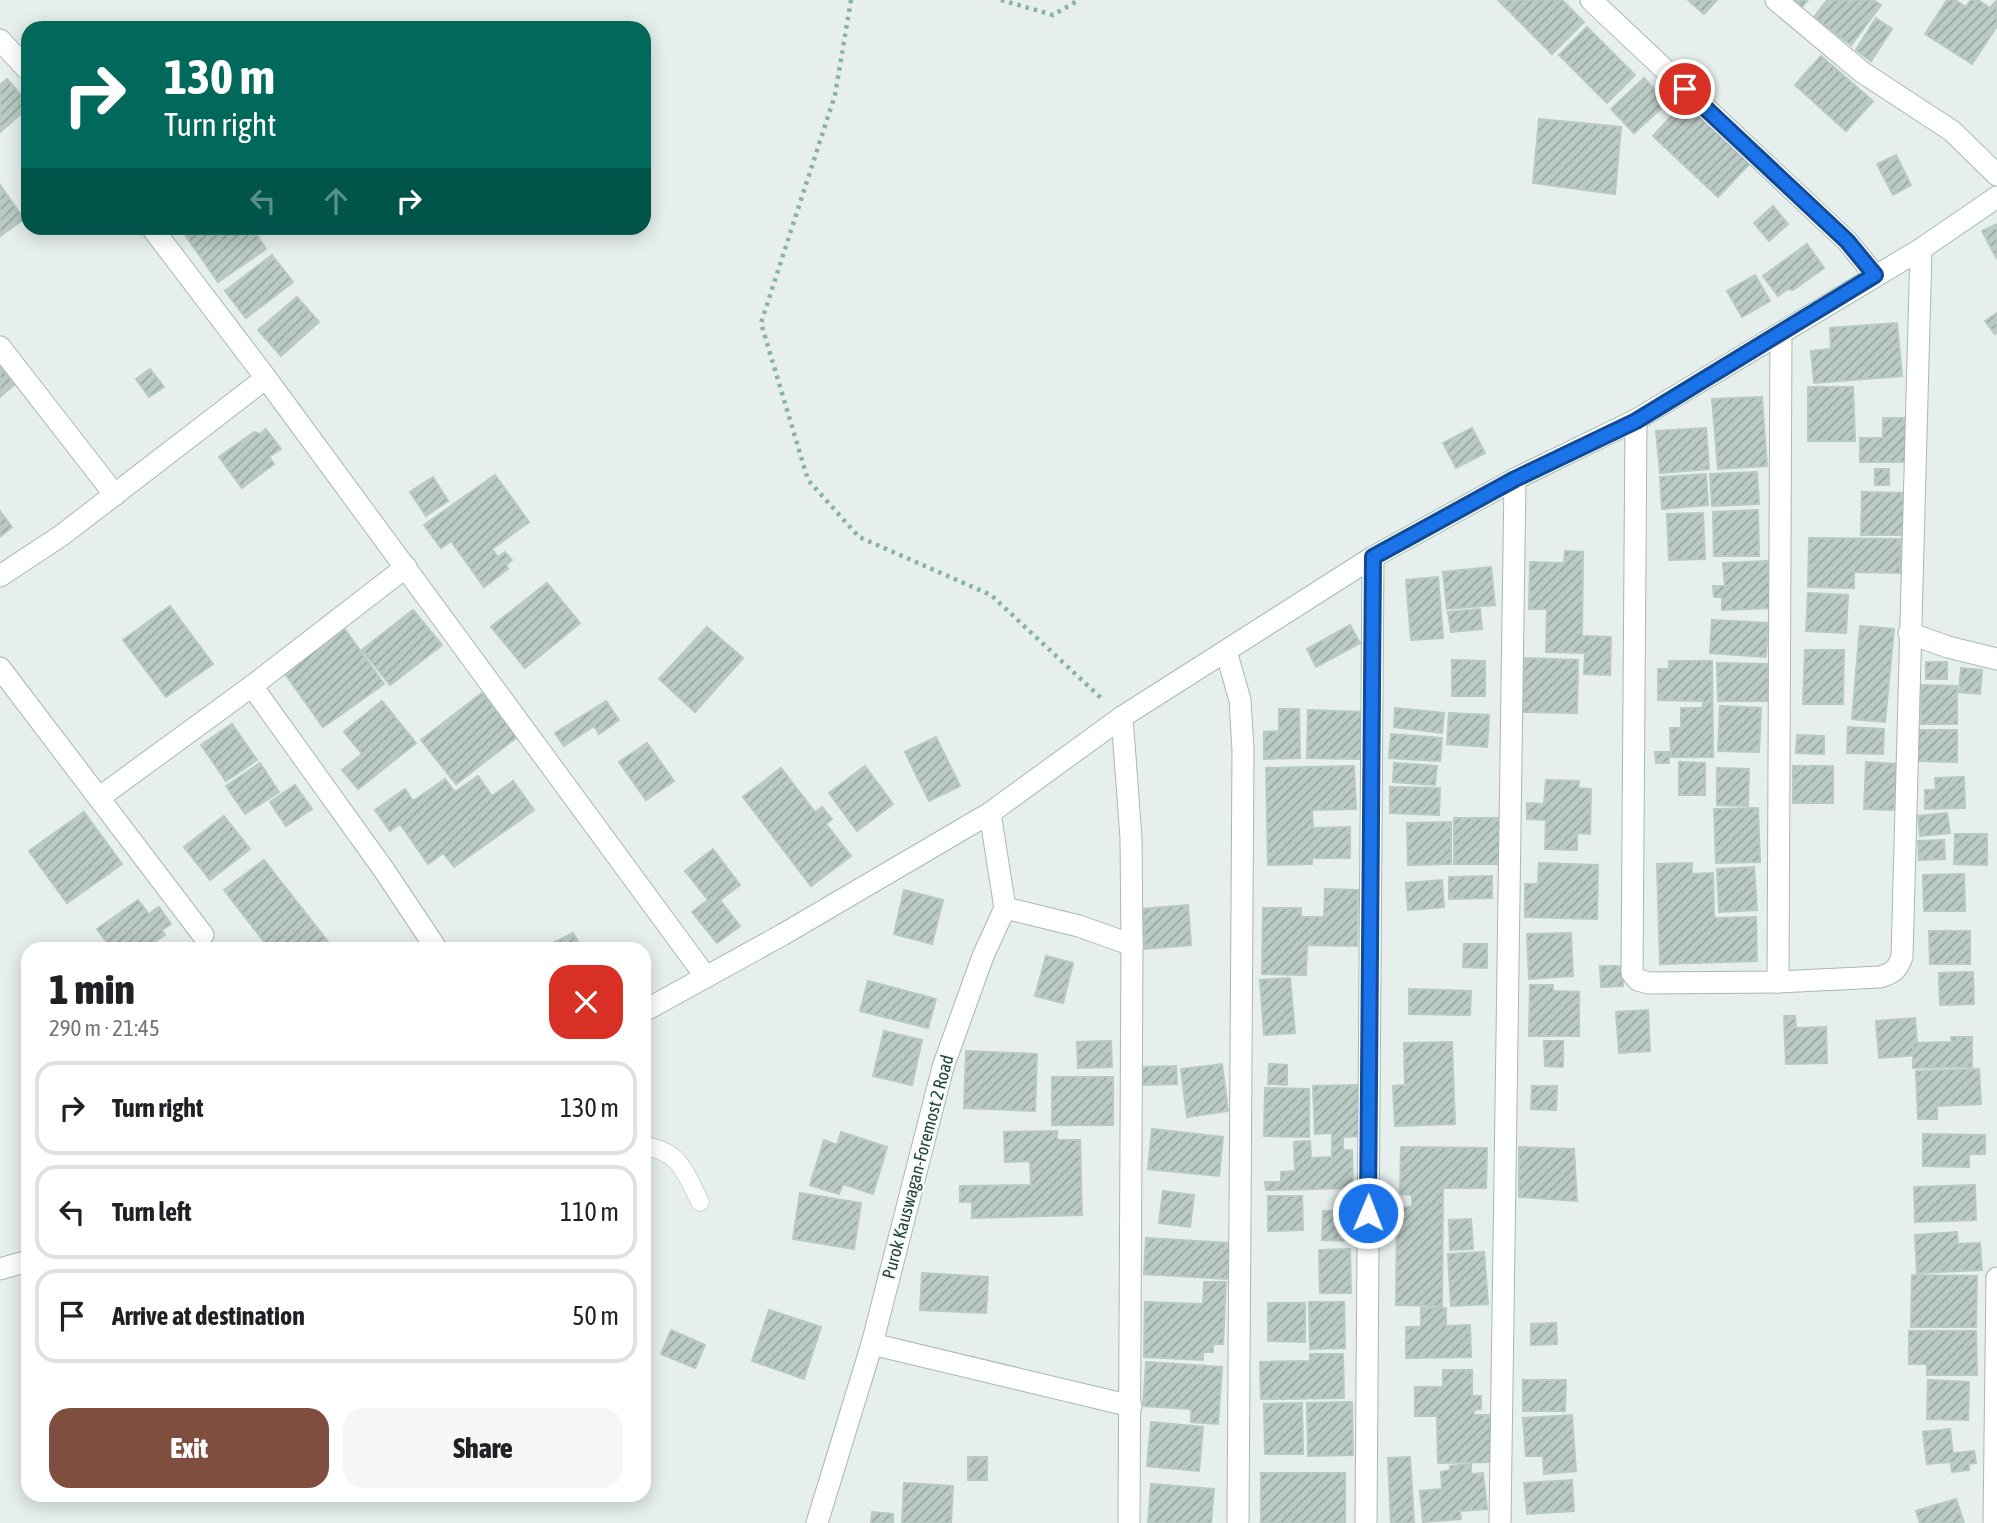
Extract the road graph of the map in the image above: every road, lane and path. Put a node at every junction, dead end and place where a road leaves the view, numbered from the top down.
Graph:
1 (851, 0) edge
2 (1001, 0) edge
3 (1080, 0) edge
4 (1776, 0) edge
5 (1595, 1) edge
6 (0, 40) edge
7 (21, 63) edge
8 (1997, 175) edge
9 (1997, 197) edge
10 (157, 235) edge
11 (1921, 249) junction
12 (1875, 275) junction
13 (1781, 332) junction
14 (0, 347) edge
15 (266, 378) junction
16 (1636, 421) junction
17 (1515, 479) junction
18 (115, 495) junction
19 (1373, 557) junction
20 (406, 567) junction
21 (0, 576) edge
22 (1909, 633) junction
23 (1226, 651) junction
24 (1997, 659) edge
25 (0, 668) edge
26 (252, 686) junction
27 (1122, 717) junction
28 (100, 797) junction
29 (990, 813) junction
30 (1005, 908) junction
31 (203, 935) dead end
32 (432, 942) edge
33 (1132, 945) junction
34 (706, 977) junction
35 (1778, 982) junction
36 (651, 1007) edge
37 (651, 1147) edge
38 (700, 1202) dead end
39 (21, 1263) edge
40 (0, 1269) edge
41 (1997, 1278) edge
42 (872, 1344) junction
43 (1131, 1406) junction
44 (1996, 1492) edge
45 (817, 1523) edge
46 (1129, 1523) edge
47 (1238, 1523) edge
48 (1366, 1523) edge
49 (1500, 1523) edge
50 (1994, 1523) edge

1 - 27 path
2 - 3 path
4 - 8 street
5 - 12 street
6 - 7 street
9 - 11 street
10 - 15 street
11 - 12 street
11 - 22 street
12 - 13 street
13 - 16 street
13 - 35 street
14 - 18 street
15 - 18 street
15 - 20 street
16 - 17 street
16 - 35 street
17 - 19 street
17 - 49 street
18 - 21 street
19 - 23 street
19 - 48 street
20 - 26 street
20 - 34 street
22 - 24 street
22 - 35 street
23 - 27 street
23 - 47 street
25 - 28 street
26 - 28 street
26 - 32 street
27 - 29 street
27 - 33 street
28 - 31 street
29 - 30 street
29 - 34 street
30 - 33 street
30 - 42 street, Purok Kauswagan-Foremost 2 Road
33 - 43 street
34 - 36 street
37 - 38 lane
39 - 40 street
41 - 44 street
42 - 43 street
42 - 45 street, Purok Kauswagan-Foremost 2 Road
43 - 46 street
44 - 50 street

